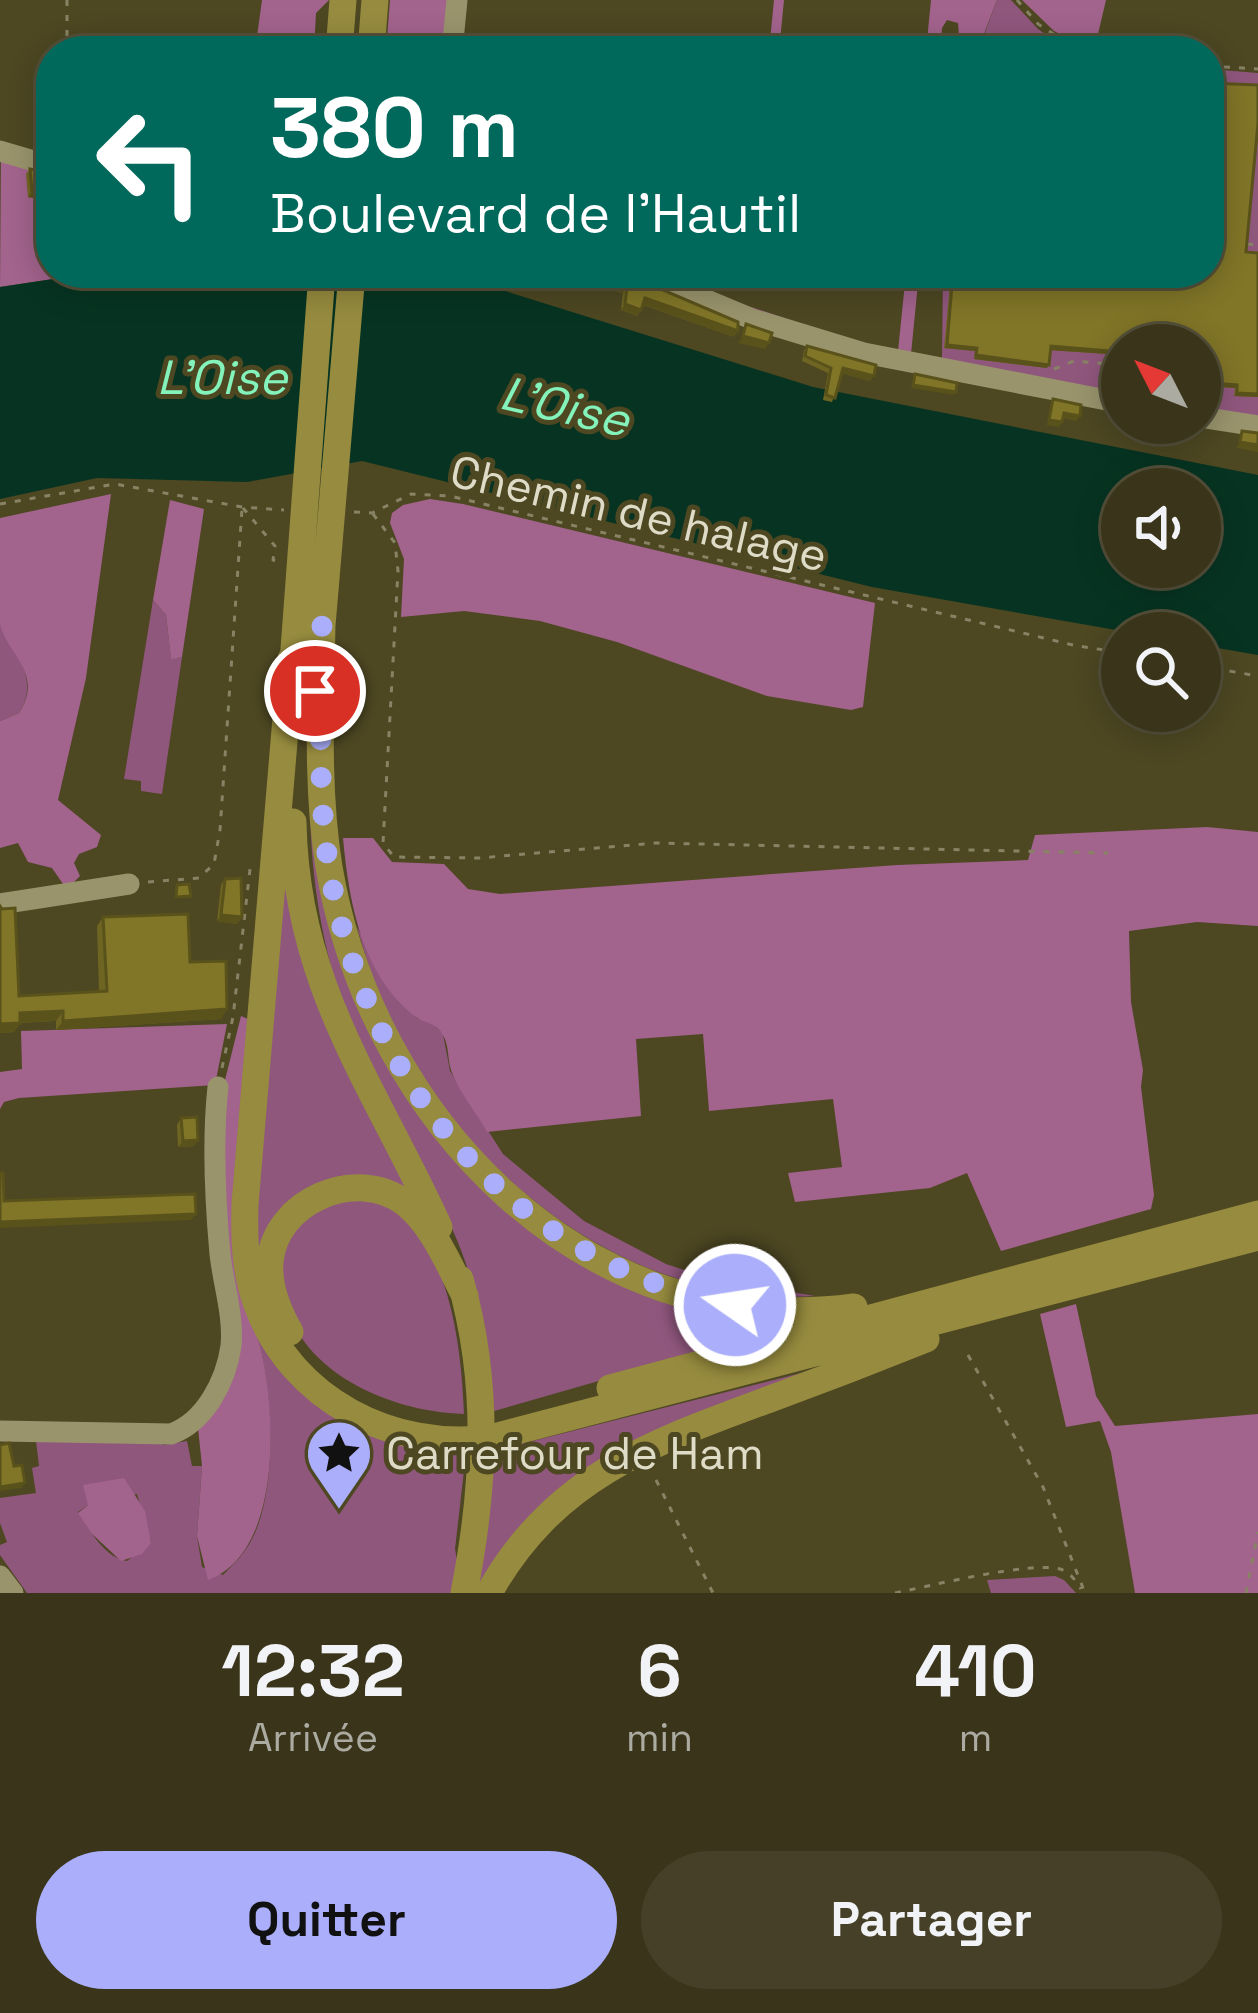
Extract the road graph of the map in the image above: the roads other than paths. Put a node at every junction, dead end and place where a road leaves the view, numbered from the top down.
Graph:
1 (343, 0) edge
2 (375, 0) edge
3 (458, 0) edge
4 (340, 36) edge
5 (372, 36) edge
6 (454, 36) edge
7 (0, 152) edge
8 (36, 162) edge
9 (322, 288) edge
10 (350, 288) edge
11 (678, 288) edge
12 (1101, 399) edge
13 (1221, 413) edge
14 (1258, 426) edge
15 (321, 514) junction
16 (322, 621) junction
17 (291, 659) junction
18 (130, 884) road end
19 (0, 904) edge
20 (322, 981) junction
21 (218, 1087) dead end
22 (1258, 1214) edge
23 (1258, 1237) edge
24 (954, 1294) junction
25 (465, 1296) junction
26 (1034, 1296) junction
27 (537, 1417) junction
28 (0, 1431) edge
29 (444, 1432) junction
30 (0, 1576) edge
31 (14, 1593) edge
32 (464, 1593) edge
33 (489, 1593) edge

1 - 4 main road
2 - 5 main road
3 - 6 street
7 - 8 street
9 - 15 main road
10 - 15 main road
11 - 12 street
13 - 14 street
15 - 16 main road
15 - 17 main road
16 - 20 main road
16 - 24 main road
17 - 20 main road
17 - 29 main road
18 - 19 street
20 - 25 main road
21 - 28 street
22 - 24 main road
23 - 26 main road
24 - 27 main road
25 - 29 main road
25 - 32 main road
26 - 27 main road
26 - 33 main road
27 - 29 main road
30 - 31 street

